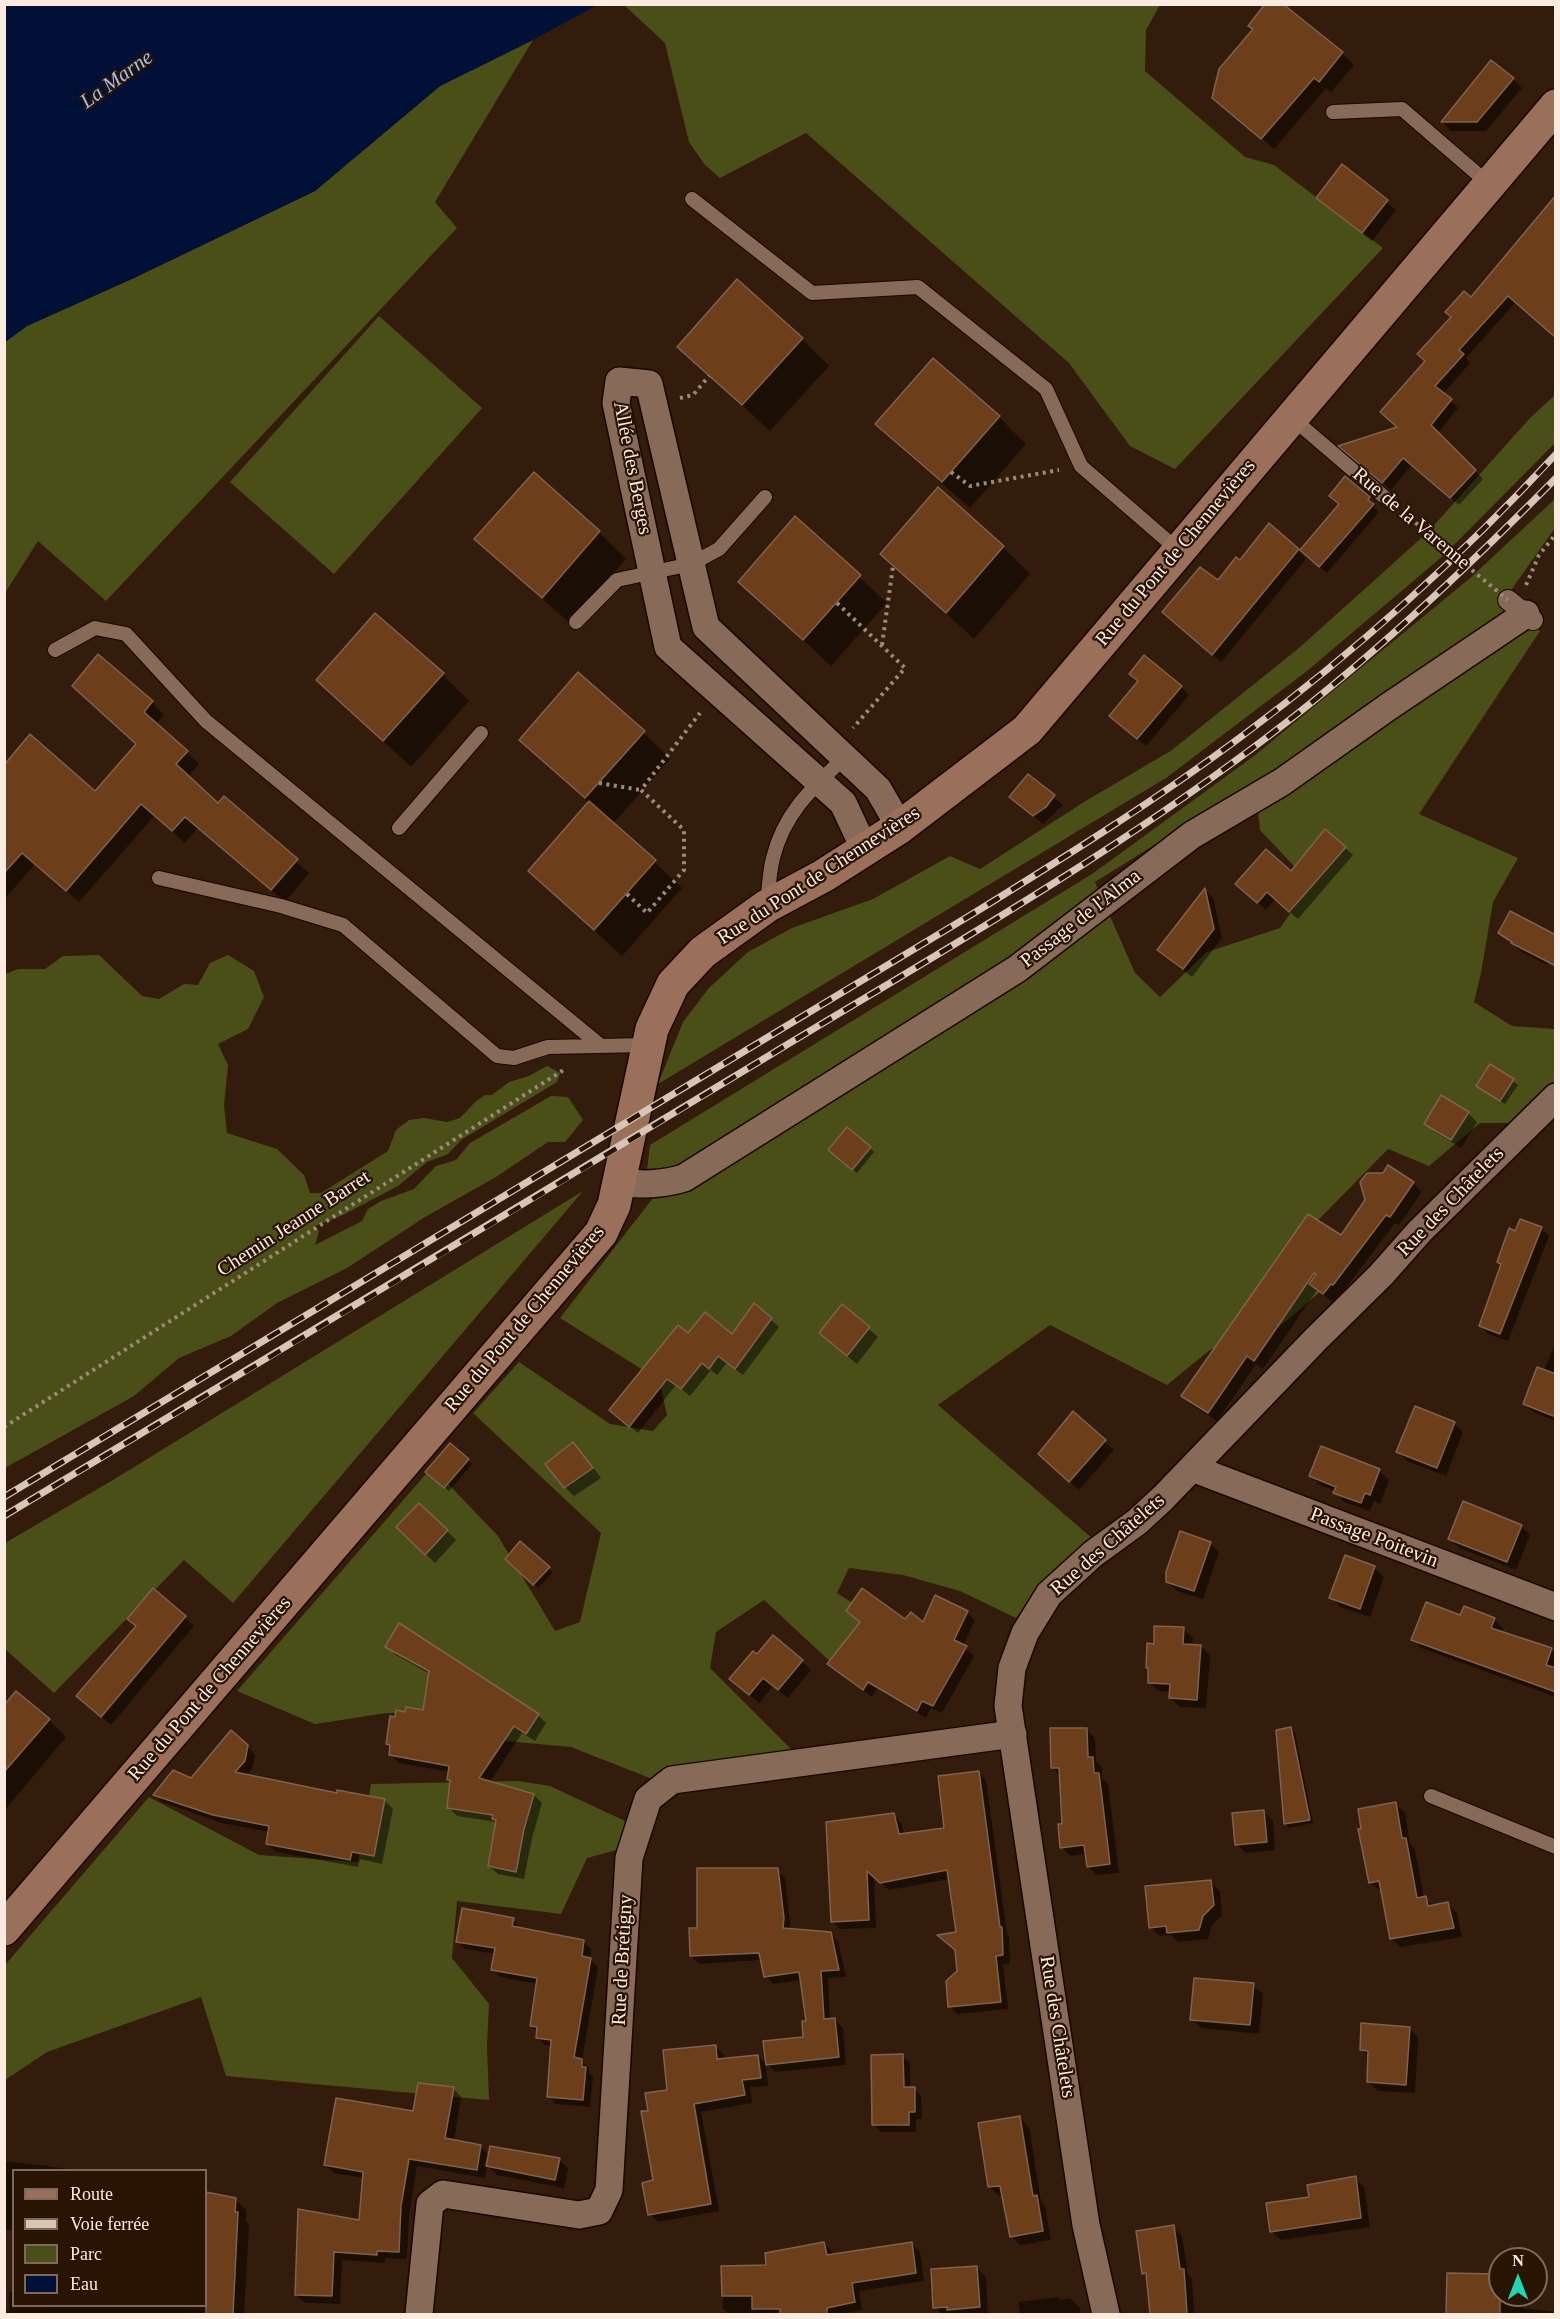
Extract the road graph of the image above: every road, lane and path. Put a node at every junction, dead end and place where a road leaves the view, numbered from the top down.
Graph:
1 (1556, 106) edge
2 (1333, 112) dead end
3 (1489, 184) junction
4 (692, 199) dead end
5 (709, 376) dead end
6 (654, 403) junction
7 (1291, 417) junction
8 (1081, 466) junction
9 (951, 472) dead end
10 (765, 497) dead end
11 (1389, 501) joint
12 (1556, 534) edge
13 (1178, 550) junction
14 (691, 564) junction
15 (893, 566) dead end
16 (652, 573) junction
17 (837, 603) dead end
18 (1520, 604) junction
19 (576, 622) dead end
20 (882, 646) junction
21 (55, 650) dead end
22 (717, 691) junction
23 (481, 733) dead end
24 (840, 753) junction
25 (820, 781) junction
26 (599, 783) dead end
27 (641, 790) junction
28 (900, 827) junction
29 (399, 828) dead end
30 (865, 850) junction
31 (159, 878) dead end
32 (627, 894) dead end
33 (767, 906) junction
34 (647, 1045) junction
35 (601, 1046) junction
36 (1556, 1097) edge
37 (620, 1182) junction
38 (4, 1427) edge
39 (1192, 1468) junction
40 (1556, 1607) edge
41 (1013, 1734) junction
42 (1431, 1796) dead end
43 (1556, 1847) edge
44 (4, 1929) edge
45 (419, 2314) edge
46 (1106, 2314) edge

1 - 3 main road, Rue du Pont de Chennevières
2 - 3 lane
3 - 7 main road, Rue du Pont de Chennevières
4 - 8 lane
5 - 6 path
6 - 14 street, Allée des Berges
6 - 16 street, Allée des Berges
7 - 11 lane, Rue de la Varenne
7 - 13 main road, Rue du Pont de Chennevières
8 - 9 path
8 - 13 lane
10 - 14 lane
11 - 18 path, Rue de la Varenne, bridge
12 - 18 path
13 - 28 main road, Rue du Pont de Chennevières
14 - 16 lane
14 - 24 street, Allée des Berges
15 - 20 path
16 - 19 lane
16 - 22 street, Allée des Berges
17 - 20 path
18 - 37 street, Passage de l'Alma
20 - 24 path
21 - 35 lane
22 - 25 street, Allée des Berges
22 - 27 path
23 - 29 lane
24 - 25 lane
24 - 28 street, Allée des Berges
25 - 30 street, Allée des Berges
25 - 33 lane
26 - 27 path
27 - 32 path
28 - 30 main road, Rue du Pont de Chennevières
30 - 33 main road, Rue du Pont de Chennevières
31 - 35 lane
33 - 34 main road, Rue du Pont de Chennevières
34 - 35 lane
34 - 37 main road, Rue du Pont de Chennevières
35 - 38 path, Chemin Jeanne Barret
36 - 39 street, Rue des Châtelets
37 - 44 main road, Rue du Pont de Chennevières
39 - 40 street, Passage Poitevin
39 - 41 street, Rue des Châtelets
41 - 45 street, Rue de Brétigny
41 - 46 street, Rue des Châtelets
42 - 43 lane

